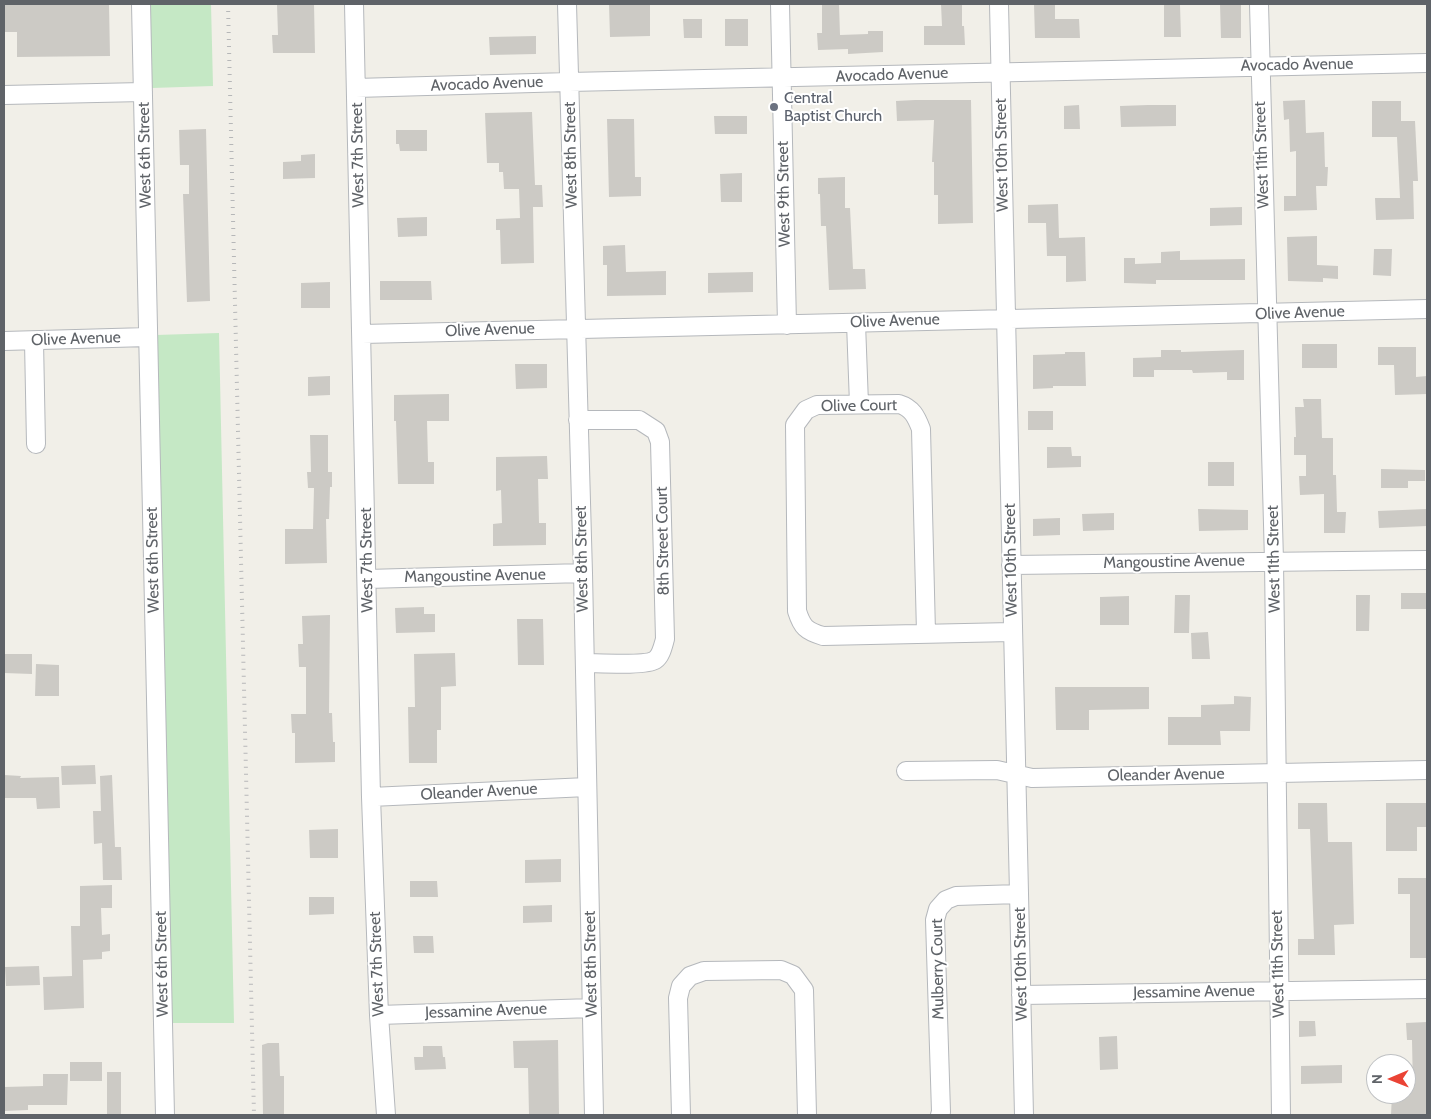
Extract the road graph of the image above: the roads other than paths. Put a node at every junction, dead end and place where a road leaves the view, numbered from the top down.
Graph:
1 (141, 4) edge
2 (354, 4) edge
3 (567, 4) edge
4 (780, 4) edge
5 (999, 4) edge
6 (1258, 4) edge
7 (1427, 63) edge
8 (1260, 66) junction
9 (1001, 71) junction
10 (782, 78) junction
11 (569, 82) junction
12 (356, 88) junction
13 (143, 92) junction
14 (4, 95) edge
15 (1427, 309) edge
16 (1267, 314) junction
17 (1005, 318) junction
18 (856, 323) junction
19 (787, 325) junction
20 (575, 328) junction
21 (362, 334) junction
22 (148, 337) junction
23 (34, 340) junction
24 (4, 341) edge
25 (859, 404) junction
26 (578, 420) junction
27 (36, 444) dead end
28 (1427, 560) edge
29 (1274, 561) junction
30 (1011, 565) junction
31 (583, 573) junction
32 (367, 579) junction
33 (1012, 632) junction
34 (926, 633) junction
35 (584, 663) junction
36 (1427, 770) edge
37 (906, 771) dead end
38 (1276, 772) junction
39 (1016, 774) junction
40 (587, 787) junction
41 (371, 797) junction
42 (1019, 894) junction
43 (1427, 989) edge
44 (1278, 991) junction
45 (1021, 995) junction
46 (592, 1008) junction
47 (379, 1014) junction
48 (165, 1115) edge
49 (386, 1115) edge
50 (594, 1115) edge
51 (681, 1115) edge
52 (807, 1115) edge
53 (940, 1115) edge
54 (1024, 1115) edge
55 (1281, 1115) edge

1 - 13 street, West 6th Street
2 - 12 street, West 7th Street
3 - 11 street, West 8th Street
4 - 10 street, West 9th Street
5 - 9 street, West 10th Street
6 - 8 street, West 11th Street
7 - 8 street, Avocado Avenue
8 - 9 street, Avocado Avenue
8 - 16 street, West 11th Street
9 - 10 street, Avocado Avenue
9 - 17 street, West 10th Street
10 - 11 street, Avocado Avenue
10 - 19 street, West 9th Street
11 - 12 street, Avocado Avenue
11 - 20 street, West 8th Street
12 - 21 street, West 7th Street
13 - 14 street
13 - 22 street, West 6th Street
15 - 16 street, Olive Avenue
16 - 17 street, Olive Avenue
16 - 29 street, West 11th Street
17 - 18 street, Olive Avenue
17 - 30 street, West 10th Street
18 - 19 street, Olive Avenue
18 - 25 street
19 - 20 street, Olive Avenue
20 - 21 street, Olive Avenue
20 - 26 street, West 8th Street
21 - 32 street, West 7th Street
22 - 23 street, Olive Avenue
22 - 48 street, West 6th Street
23 - 24 street, Olive Avenue
23 - 27 street
25 - 34 street, Olive Court
25 - 34 street, Olive Court
26 - 31 street, West 8th Street
26 - 35 street, 8th Street Court
28 - 29 street, Mangoustine Avenue
29 - 30 street, Mangoustine Avenue
29 - 38 street, West 11th Street
30 - 33 street, West 10th Street
31 - 32 street, Mangoustine Avenue
31 - 35 street, West 8th Street
32 - 41 street, West 7th Street
33 - 34 street, Olive Court
33 - 39 street, West 10th Street
35 - 40 street, West 8th Street
36 - 38 street, Oleander Avenue
37 - 39 street, Oleander Avenue
38 - 39 street, Oleander Avenue
38 - 44 street, West 11th Street
39 - 42 street, West 10th Street
40 - 41 street, Oleander Avenue
40 - 46 street, West 8th Street
41 - 47 street, West 7th Street
42 - 45 street, West 10th Street
42 - 53 street, Mulberry Court
43 - 44 street, Jessamine Avenue
44 - 45 street, Jessamine Avenue
44 - 55 street, West 11th Street
45 - 54 street, West 10th Street
46 - 47 street, Jessamine Avenue
46 - 50 street, West 8th Street
47 - 49 street, West 7th Street
51 - 52 street

